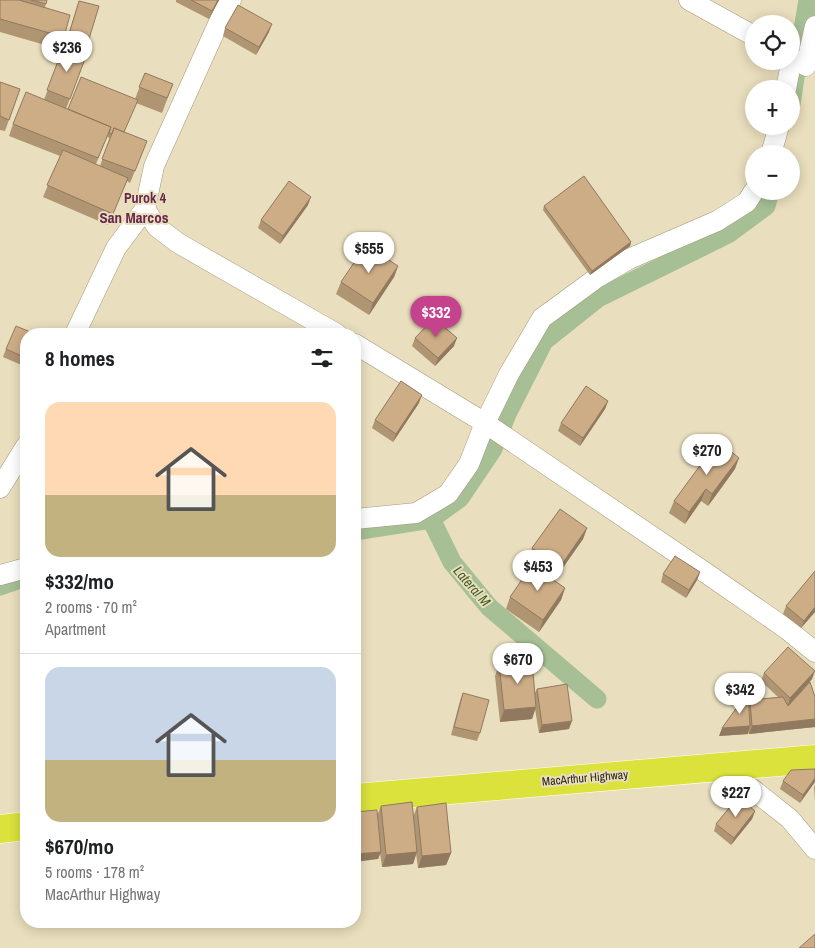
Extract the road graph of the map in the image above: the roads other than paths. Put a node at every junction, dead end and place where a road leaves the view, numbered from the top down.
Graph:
1 (231, 0) edge
2 (689, 0) edge
3 (815, 26) edge
4 (745, 31) edge
5 (801, 63) edge
6 (791, 80) edge
7 (748, 200) edge
8 (145, 210) junction
9 (77, 328) edge
10 (327, 328) edge
11 (361, 348) edge
12 (495, 429) junction
13 (20, 456) edge
14 (0, 488) edge
15 (361, 518) edge
16 (20, 570) edge
17 (0, 575) edge
18 (815, 652) edge
19 (815, 759) edge
20 (723, 766) junction
21 (361, 797) edge
22 (20, 827) edge
23 (0, 829) edge
24 (815, 849) edge

1 - 8 street
2 - 4 street
3 - 5 street
5 - 6 street
7 - 12 street
8 - 9 street
8 - 10 street
11 - 12 street
12 - 15 street
12 - 18 street
13 - 14 street
16 - 17 street
19 - 20 highway, MacArthur Highway
20 - 21 highway, MacArthur Highway
20 - 24 street
22 - 23 highway

